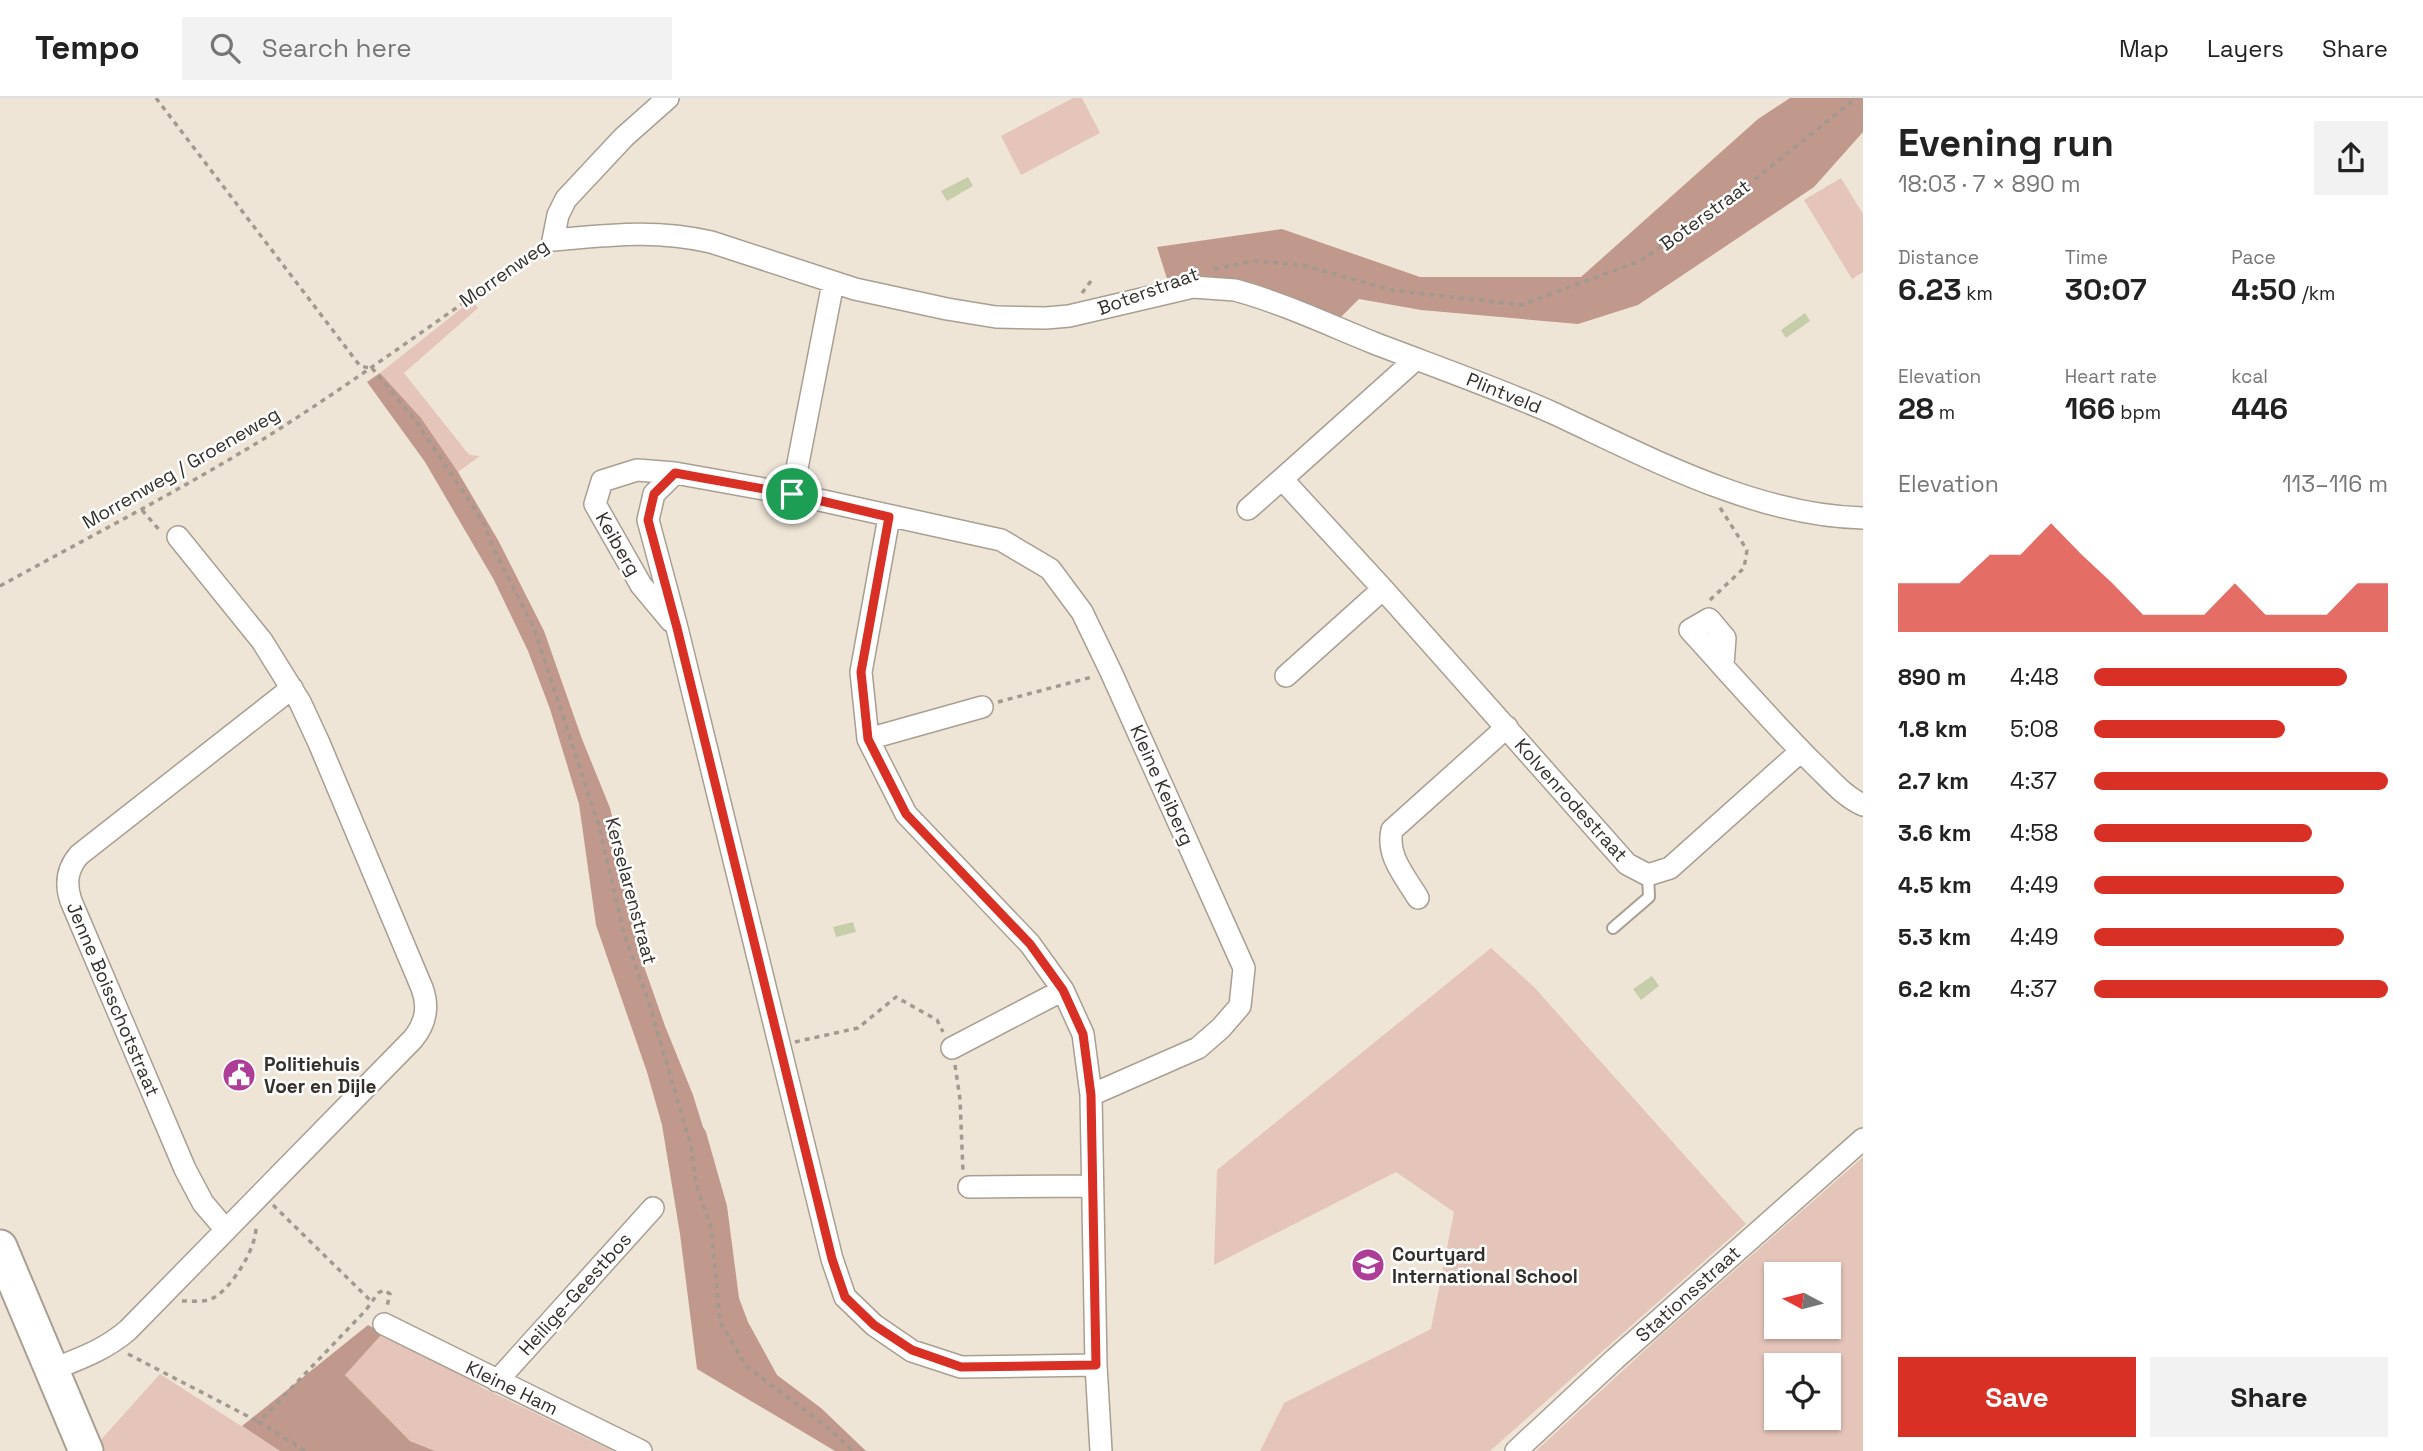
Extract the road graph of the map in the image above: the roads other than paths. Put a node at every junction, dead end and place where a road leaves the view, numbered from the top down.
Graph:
1 (668, 98) edge
2 (553, 240) joint
3 (833, 283) junction
4 (1141, 298) joint
5 (1416, 359) junction
6 (675, 473) junction
7 (1282, 479) junction
8 (792, 494) junction
9 (1248, 509) dead end
10 (889, 517) junction
11 (1863, 519) edge
12 (178, 537) road end
13 (1383, 589) junction
14 (1701, 624) road end
15 (677, 628) junction
16 (1286, 676) dead end
17 (292, 688) junction
18 (982, 707) road end
19 (1507, 727) junction
20 (868, 739) junction
21 (1801, 751) junction
22 (1863, 805) edge
23 (1648, 874) junction
24 (1418, 898) dead end
25 (1614, 928) dead end
26 (1063, 990) junction
27 (952, 1048) road end
28 (1091, 1095) junction
29 (1863, 1139) edge
30 (1092, 1186) junction
31 (969, 1187) road end
32 (653, 1208) dead end
33 (226, 1230) junction
34 (0, 1247) edge
35 (384, 1324) road end
36 (1096, 1365) junction
37 (51, 1370) junction
38 (496, 1381) junction
39 (86, 1451) edge
40 (641, 1451) edge
41 (1101, 1451) edge
42 (1516, 1451) edge

1 - 2 street, Morrenweg
2 - 3 street, Boterstraat
3 - 4 street, Boterstraat
3 - 8 street
4 - 5 street, Plintveld
5 - 7 street
5 - 11 street, Plintveld
6 - 8 street, Keiberg
6 - 15 street, Keiberg
6 - 15 street, Keiberg
7 - 9 street
7 - 13 street, Kolvenrodestraat
8 - 10 street, Keiberg
10 - 20 street
10 - 28 street, Kleine Keiberg
12 - 17 street
13 - 16 street
13 - 19 street, Kolvenrodestraat
14 - 21 street
15 - 36 street, Keiberg
17 - 33 street
17 - 33 street, Jenne Boisschotstraat
18 - 20 street
19 - 23 street, Kolvenrodestraat
19 - 24 street, Kolvenrodestraat
20 - 26 street
21 - 22 street
21 - 23 street, Kolvenrodestraat
23 - 25 lane
26 - 27 street
26 - 28 street
28 - 30 street
29 - 42 street, Stationsstraat
30 - 31 street
30 - 36 street
32 - 38 street, Heilige-Geestbos
33 - 37 street
34 - 37 main road
35 - 38 street, Kleine Ham
36 - 41 street
37 - 39 main road
38 - 40 street, Kleine Ham

